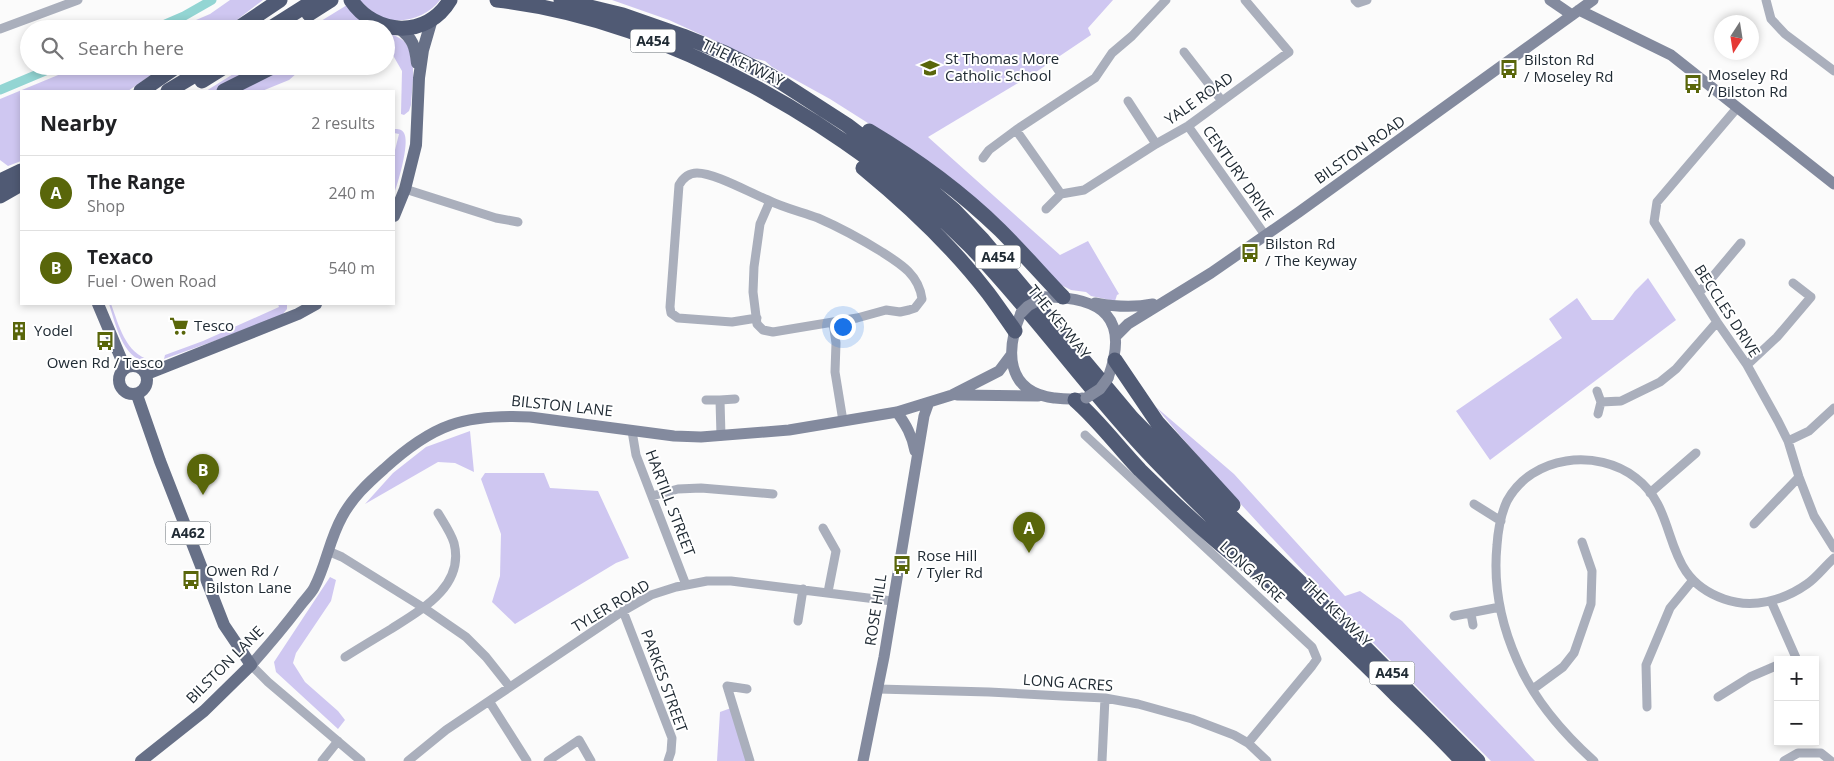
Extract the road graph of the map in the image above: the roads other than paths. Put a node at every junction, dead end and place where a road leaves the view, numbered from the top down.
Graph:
1 (78, 0) edge
2 (280, 0) edge
3 (315, 0) edge
4 (331, 0) edge
5 (351, 0) edge
6 (497, 0) edge
7 (561, 0) edge
8 (591, 0) edge
9 (1166, 0) edge
10 (1245, 0) edge
11 (1356, 0) edge
12 (1367, 0) edge
13 (1550, 0) edge
14 (1594, 0) edge
15 (1766, 0) edge
16 (453, 1) edge
17 (1576, 13) junction
18 (623, 15) junction
19 (432, 19) junction
20 (24, 20) edge
21 (250, 20) edge
22 (284, 20) edge
23 (300, 20) edge
24 (375, 20) edge
25 (20, 22) edge
26 (395, 27) edge
27 (395, 28) edge
28 (0, 29) edge
29 (1184, 52) dead end
30 (1834, 71) edge
31 (164, 75) edge
32 (195, 75) edge
33 (212, 75) edge
34 (256, 75) edge
35 (419, 78) junction
36 (785, 84) junction
37 (142, 90) edge
38 (170, 90) edge
39 (188, 90) edge
40 (226, 90) edge
41 (765, 92) junction
42 (1128, 102) dead end
43 (1222, 102) junction
44 (1737, 108) junction
45 (1188, 126) junction
46 (1016, 130) junction
47 (1156, 144) junction
48 (983, 158) dead end
49 (20, 171) edge
50 (0, 177) edge
51 (0, 181) edge
52 (1834, 184) edge
53 (20, 185) edge
54 (405, 189) junction
55 (1061, 194) junction
56 (0, 196) edge
57 (20, 196) edge
58 (770, 201) junction
59 (1046, 210) dead end
60 (395, 214) edge
61 (518, 222) dead end
62 (1265, 235) junction
63 (1741, 243) dead end
64 (1793, 283) dead end
65 (1699, 293) junction
66 (1063, 297) junction
67 (1088, 302) junction
68 (1161, 302) junction
69 (98, 305) edge
70 (314, 305) edge
71 (757, 318) junction
72 (833, 322) junction
73 (1717, 322) junction
74 (1015, 331) junction
75 (1116, 336) junction
76 (1012, 355) junction
77 (1114, 360) junction
78 (1747, 365) junction
79 (125, 368) junction
80 (147, 374) junction
81 (1597, 391) dead end
82 (137, 395) junction
83 (952, 395) junction
84 (1040, 396) junction
85 (735, 399) dead end
86 (1080, 399) junction
87 (706, 400) dead end
88 (720, 400) junction
89 (929, 402) junction
90 (1601, 402) junction
91 (1834, 408) edge
92 (897, 412) junction
93 (1598, 414) dead end
94 (843, 421) junction
95 (632, 431) junction
96 (1085, 435) dead end
97 (721, 436) junction
98 (1788, 441) junction
99 (1696, 453) dead end
100 (916, 464) junction
101 (1799, 477) junction
102 (1650, 493) junction
103 (773, 494) dead end
104 (652, 496) junction
105 (1474, 504) dead end
106 (438, 513) dead end
107 (1501, 521) junction
108 (1754, 524) dead end
109 (823, 528) dead end
110 (1831, 536) edge
111 (1582, 542) dead end
112 (1834, 548) edge
113 (328, 551) junction
114 (1834, 558) edge
115 (1693, 580) junction
116 (686, 585) junction
117 (1305, 587) junction
118 (803, 589) junction
119 (828, 592) junction
120 (1771, 600) junction
121 (892, 601) junction
122 (1304, 606) junction
123 (1500, 607) junction
124 (424, 608) junction
125 (624, 611) junction
126 (1470, 614) junction
127 (1454, 616) dead end
128 (798, 621) dead end
129 (1473, 625) dead end
130 (1794, 656) edge
131 (346, 657) dead end
132 (251, 665) junction
133 (1774, 667) edge
134 (509, 686) junction
135 (748, 689) dead end
136 (878, 689) junction
137 (1533, 689) junction
138 (1718, 697) dead end
139 (1105, 698) junction
140 (489, 701) junction
141 (1647, 707) dead end
142 (338, 742) junction
143 (1248, 743) junction
144 (1257, 758) edge
145 (141, 761) edge
146 (322, 761) edge
147 (361, 761) edge
148 (408, 761) edge
149 (526, 761) edge
150 (548, 761) edge
151 (591, 761) edge
152 (668, 761) edge
153 (750, 761) edge
154 (863, 761) edge
155 (1102, 761) edge
156 (1266, 761) edge
157 (1462, 761) edge
158 (1478, 761) edge
159 (1594, 761) edge
160 (1784, 761) edge
161 (1831, 761) edge

1 - 20 street
2 - 21 highway
3 - 22 highway
4 - 23 highway
5 - 24 highway
6 - 41 highway, THE KEYWAY / A454
7 - 18 highway, THE KEYWAY / A454
8 - 18 highway
9 - 46 street
10 - 43 street, YALE ROAD
11 - 12 street
13 - 17 main road
14 - 17 main road, BILSTON ROAD
15 - 30 street
16 - 19 highway
17 - 44 main road
17 - 62 main road, BILSTON ROAD
18 - 36 highway, THE KEYWAY / A454
19 - 26 highway
19 - 35 main road
25 - 28 street
27 - 35 main road
29 - 43 street
31 - 37 highway
32 - 38 highway
33 - 39 highway
34 - 40 highway
35 - 54 main road
36 - 66 highway
36 - 117 highway, THE KEYWAY / A454
41 - 74 highway
41 - 122 highway, THE KEYWAY / A454
42 - 47 street
43 - 45 street, YALE ROAD
44 - 52 main road
44 - 65 street, BECCLES DRIVE
45 - 47 street, YALE ROAD
45 - 62 street, CENTURY DRIVE
46 - 48 street
46 - 55 street
47 - 55 street, YALE ROAD
49 - 51 highway, bridge
50 - 57 main road
53 - 56 highway, bridge
54 - 60 main road
54 - 61 street
55 - 59 street
58 - 71 street
58 - 71 street
58 - 72 street
62 - 68 main road, BILSTON ROAD
63 - 65 street
64 - 78 street
65 - 73 street, BECCLES DRIVE
66 - 67 main road
66 - 74 main road, bridge
67 - 68 main road, BILSTON ROAD
67 - 75 main road
68 - 75 main road, BILSTON ROAD
69 - 79 main road
70 - 80 main road
71 - 72 street
72 - 94 street
73 - 78 street, BECCLES DRIVE
73 - 90 street
74 - 76 main road
75 - 77 main road
76 - 83 main road
76 - 84 main road
77 - 86 main road, bridge
77 - 117 highway
78 - 98 street, BECCLES DRIVE
79 - 80 main road
79 - 82 main road
80 - 82 main road
81 - 90 street
82 - 132 main road, A462
83 - 84 main road
83 - 89 main road
84 - 86 main road
85 - 88 street
86 - 122 highway
87 - 88 street
88 - 97 street
89 - 92 main road
89 - 100 main road, ROSE HILL
90 - 93 street
91 - 98 street
92 - 94 main road, BILSTON LANE
92 - 100 main road, ROSE HILL
94 - 97 main road, BILSTON LANE
95 - 97 main road, BILSTON LANE
95 - 104 street, HARTILL STREET
95 - 113 main road, BILSTON LANE
96 - 143 street, LONG ACRE
98 - 101 street, BECCLES DRIVE
99 - 102 street
100 - 121 main road, ROSE HILL
101 - 108 street
101 - 110 street, BECCLES DRIVE
102 - 107 street
102 - 115 street
103 - 104 street
104 - 116 street, HARTILL STREET
105 - 107 street
106 - 124 street
107 - 123 street
109 - 119 street
110 - 112 street, BECCLES DRIVE
111 - 137 street
113 - 124 street
113 - 132 main road, BILSTON LANE
114 - 120 street
115 - 120 street
115 - 141 street
116 - 118 street, TYLER ROAD
116 - 125 street, TYLER ROAD
117 - 158 highway, THE KEYWAY / A454
118 - 119 street, TYLER ROAD
118 - 128 street
119 - 121 street, TYLER ROAD
120 - 130 street
121 - 136 main road, ROSE HILL
122 - 157 highway, THE KEYWAY / A454
123 - 126 street
123 - 137 street
124 - 131 street
124 - 134 street
125 - 134 street, TYLER ROAD
125 - 152 street, PARKES STREET
126 - 127 street
126 - 129 street
132 - 142 street
132 - 145 main road, BILSTON LANE
133 - 138 street
134 - 140 street, TYLER ROAD
135 - 153 street
136 - 139 street, LONG ACRES
136 - 154 main road, ROSE HILL
137 - 159 street
139 - 143 street, LONG ACRES
139 - 155 street
140 - 148 street, TYLER ROAD
140 - 149 street
142 - 146 street
142 - 147 street
143 - 144 street, LONG ACRES
144 - 156 street, LONG ACRES
150 - 151 street
160 - 161 street

